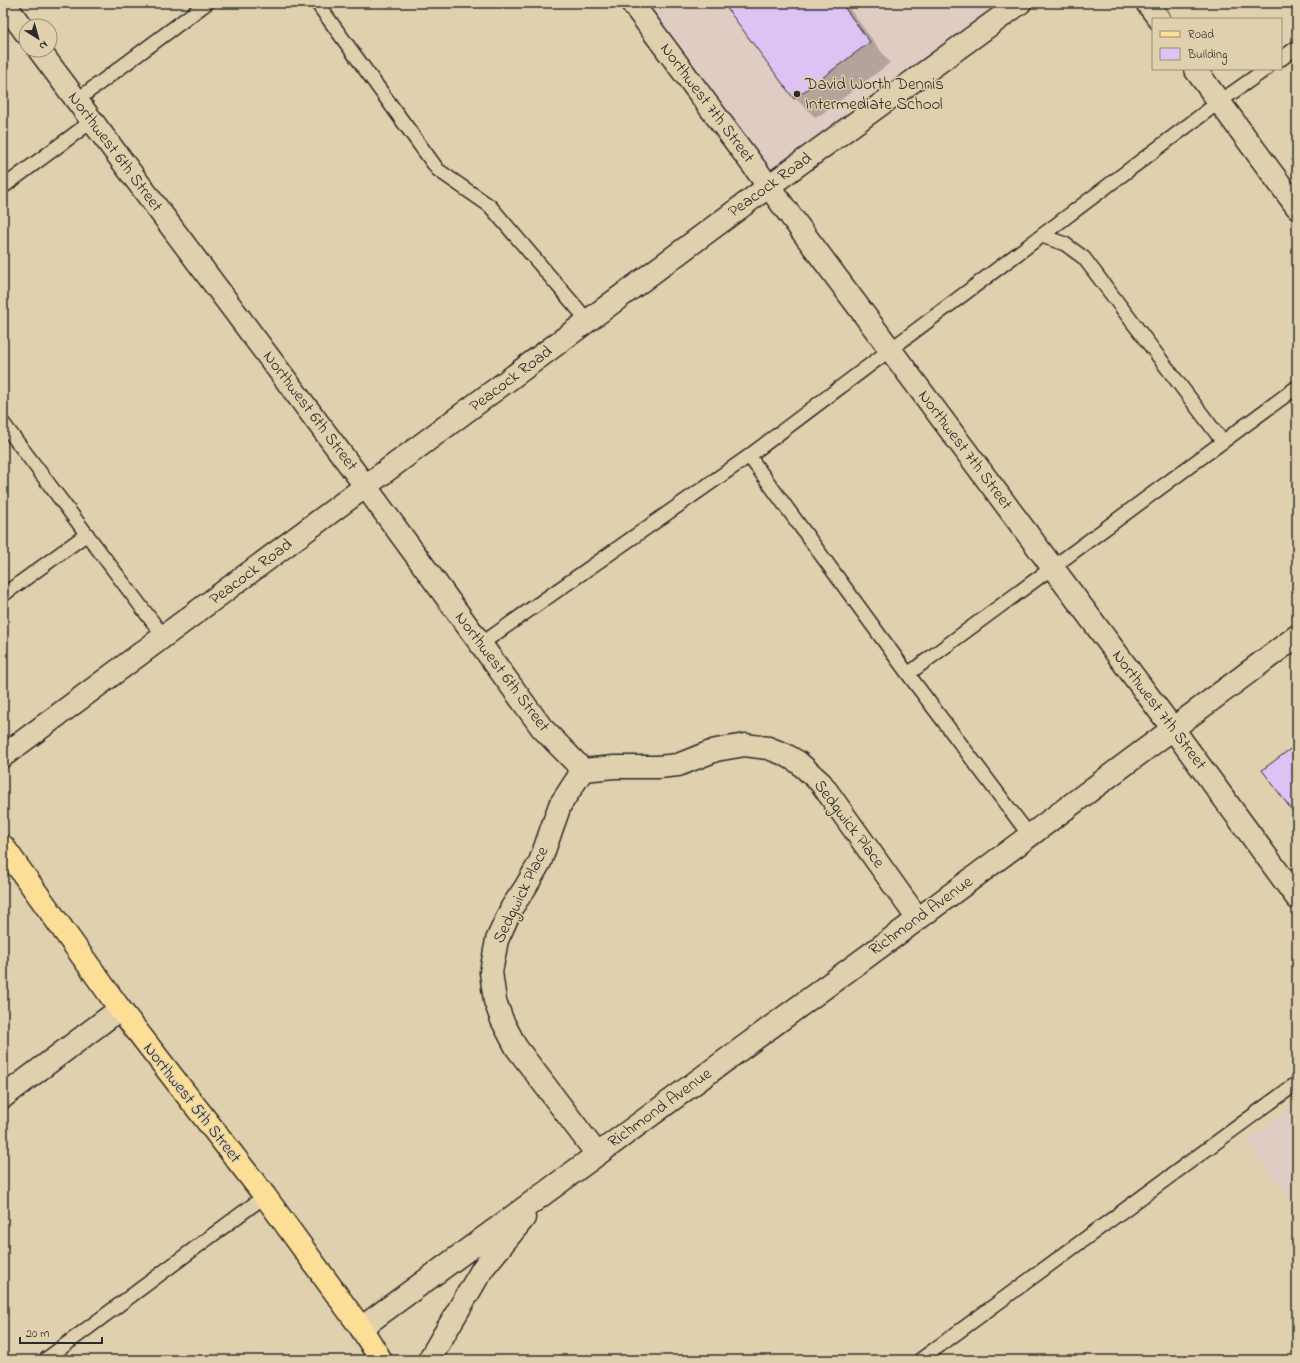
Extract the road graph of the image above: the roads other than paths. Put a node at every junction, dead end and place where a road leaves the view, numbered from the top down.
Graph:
1 (4, 3) edge
2 (207, 3) edge
3 (316, 3) edge
4 (632, 3) edge
5 (1020, 3) edge
6 (1147, 3) edge
7 (1158, 18) edge
8 (18, 21) edge
9 (1297, 47) edge
10 (45, 58) edge
11 (1282, 58) edge
12 (1196, 70) edge
13 (1265, 70) edge
14 (76, 100) junction
15 (1220, 102) junction
16 (92, 121) junction
17 (768, 186) junction
18 (3, 187) edge
19 (1297, 207) edge
20 (1042, 236) junction
21 (588, 321) junction
22 (890, 350) junction
23 (1297, 387) edge
24 (3, 423) edge
25 (1223, 442) junction
26 (749, 456) junction
27 (366, 487) junction
28 (87, 534) junction
29 (1053, 567) junction
30 (3, 595) edge
31 (1297, 636) edge
32 (164, 637) junction
33 (481, 644) junction
34 (908, 674) junction
35 (1173, 729) junction
36 (3, 756) edge
37 (583, 770) junction
38 (1030, 836) junction
39 (3, 846) edge
40 (1297, 898) edge
41 (918, 919) junction
42 (120, 1009) junction
43 (1297, 1083) edge
44 (3, 1097) edge
45 (597, 1154) junction
46 (543, 1194) junction
47 (265, 1196) junction
48 (361, 1328) junction
49 (45, 1360) edge
50 (381, 1360) edge
51 (429, 1360) edge
52 (920, 1360) edge

1 - 8 street
2 - 14 lane
3 - 21 lane
4 - 17 street, Northwest 7th Street
5 - 17 street, Peacock Road
6 - 7 street
9 - 11 lane
10 - 14 street, Northwest 6th Street
12 - 15 street
13 - 15 lane
14 - 16 street, Northwest 6th Street
15 - 19 street
15 - 20 lane
16 - 18 lane
16 - 27 street, Northwest 6th Street
17 - 21 street, Peacock Road
17 - 22 street, Northwest 7th Street
20 - 22 lane
20 - 25 lane
21 - 27 street, Peacock Road
22 - 26 lane
22 - 29 street, Northwest 7th Street
23 - 25 lane
24 - 28 lane
25 - 29 lane
26 - 33 lane
26 - 34 lane
27 - 32 street, Peacock Road
27 - 33 street, Northwest 6th Street
28 - 30 lane
28 - 32 lane
29 - 34 lane
29 - 35 street, Northwest 7th Street
31 - 35 street, Richmond Avenue
32 - 36 street, Peacock Road
33 - 37 street, Northwest 6th Street
34 - 38 lane
35 - 38 street, Richmond Avenue
35 - 40 street, Northwest 7th Street
37 - 41 street, Sedgwick Place
37 - 45 street, Sedgwick Place
38 - 41 street, Richmond Avenue
39 - 42 main road, Northwest 5th Street
41 - 45 street, Richmond Avenue
42 - 44 street
42 - 47 main road, Northwest 5th Street
43 - 52 lane
45 - 46 street, Richmond Avenue
46 - 48 street, Richmond Avenue
46 - 51 street, Richmond Avenue
47 - 48 main road, Northwest 5th Street
47 - 49 lane
48 - 50 main road, Northwest 5th Street

